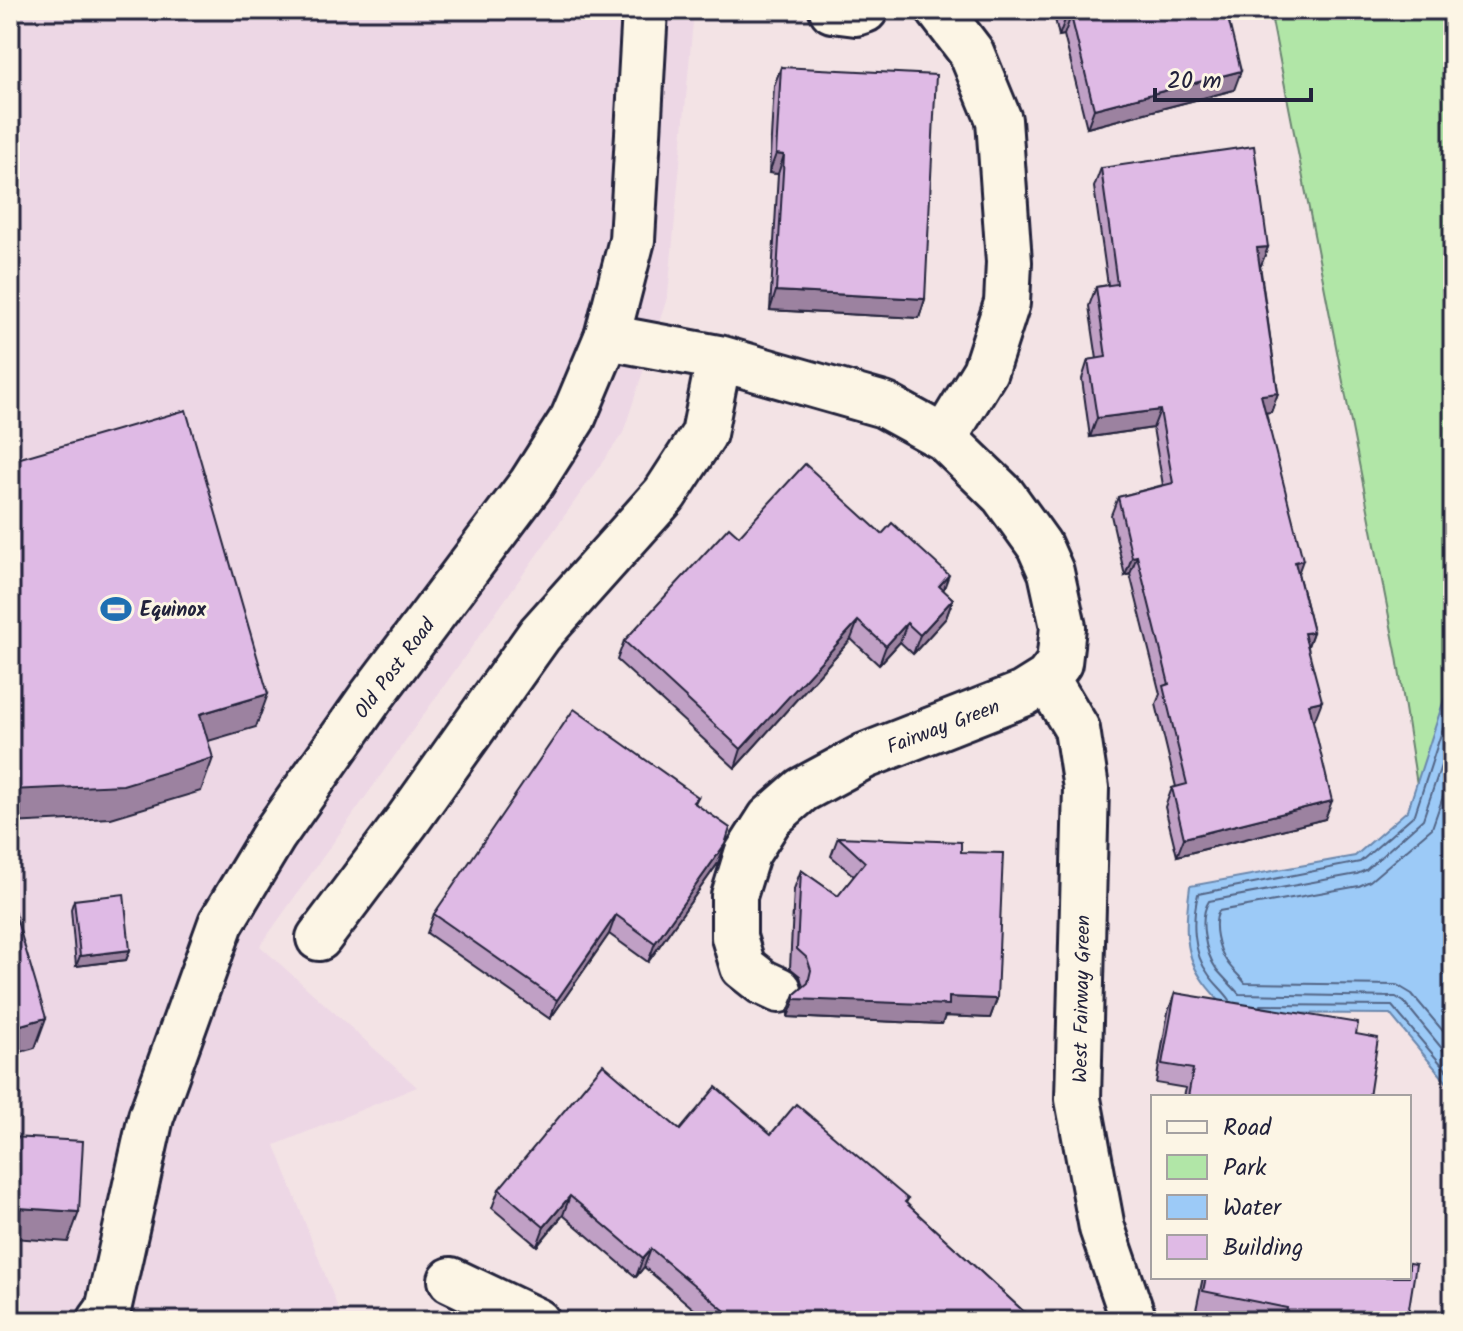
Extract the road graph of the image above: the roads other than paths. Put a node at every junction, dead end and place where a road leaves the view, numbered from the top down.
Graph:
1 (645, 10) edge
2 (832, 10) edge
3 (865, 10) edge
4 (939, 10) edge
5 (607, 337) junction
6 (719, 358) junction
7 (944, 438) junction
8 (1047, 679) junction
9 (319, 938) dead end
10 (779, 990) dead end
11 (451, 1280) dead end
12 (100, 1321) edge
13 (537, 1321) edge
14 (1134, 1321) edge

1 - 5 street, Old Post Road
2 - 3 street
4 - 7 street
5 - 6 street
5 - 12 street, Old Post Road
6 - 7 street
6 - 9 street
7 - 8 street
8 - 10 street, Fairway Green
8 - 14 street, West Fairway Green
11 - 13 street

